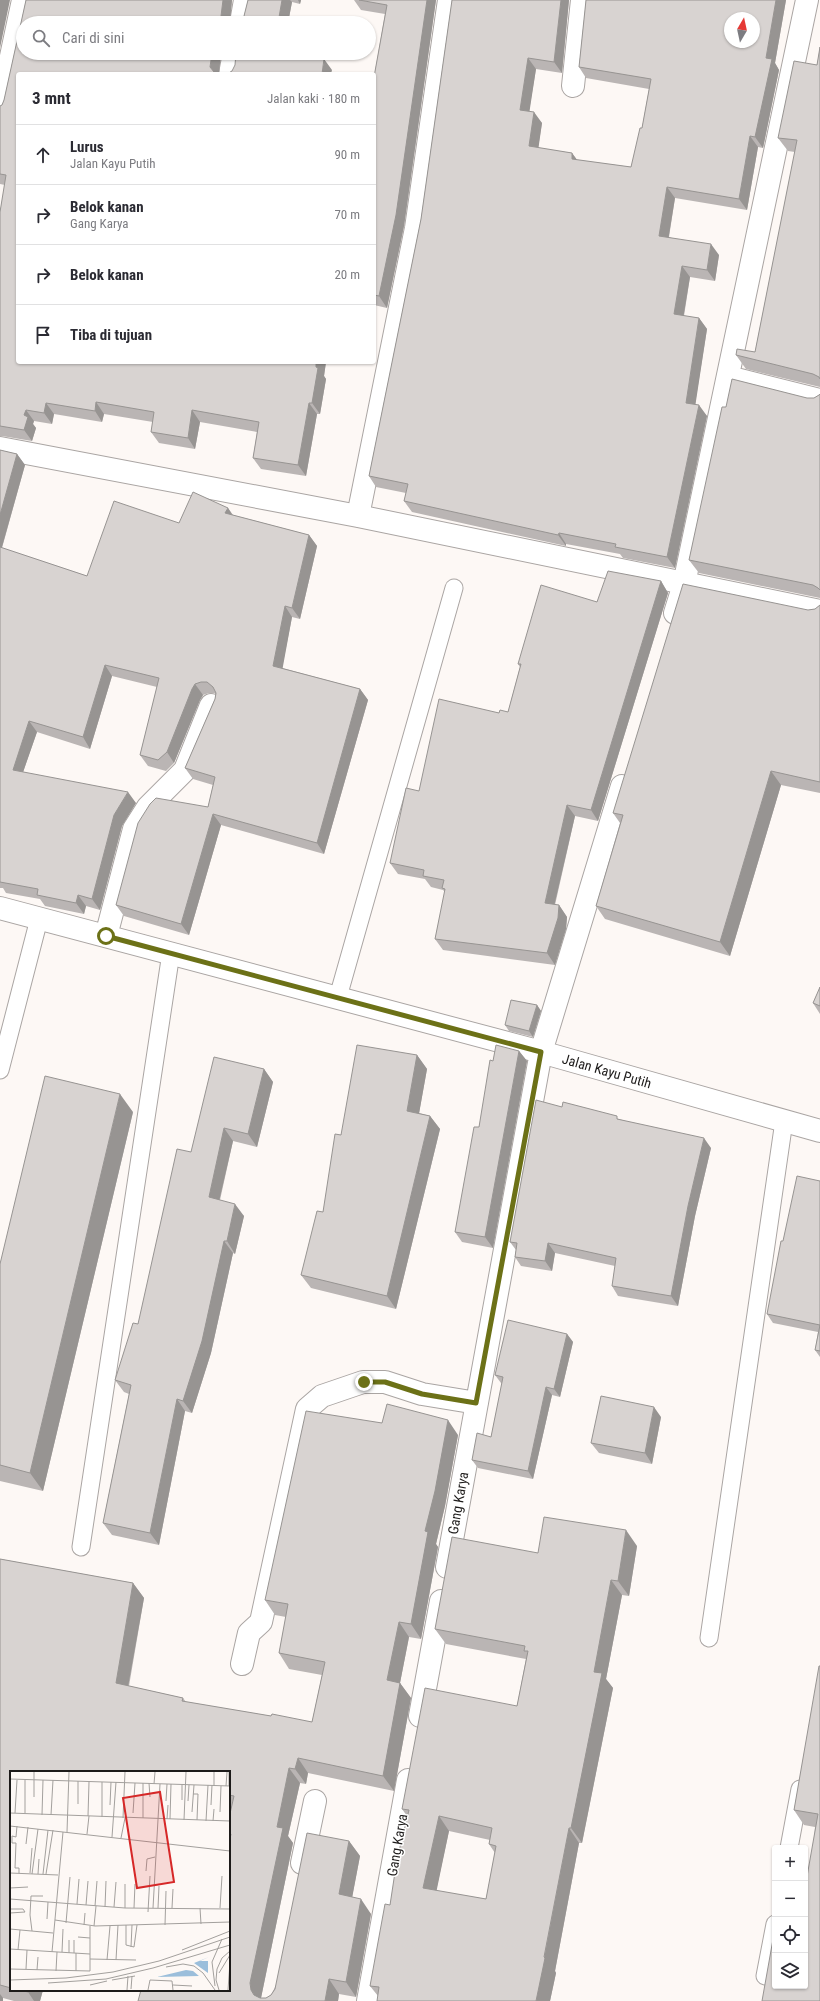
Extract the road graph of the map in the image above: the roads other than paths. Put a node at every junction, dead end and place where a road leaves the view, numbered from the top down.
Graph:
1 (23, 0) edge
2 (245, 0) edge
3 (449, 0) edge
4 (582, 0) edge
5 (807, 0) edge
6 (20, 16) edge
7 (242, 16) edge
8 (16, 33) edge
9 (233, 60) edge
10 (230, 72) edge
11 (573, 86) dead end
12 (0, 108) edge
13 (728, 377) junction
14 (820, 400) edge
15 (0, 448) edge
16 (358, 516) junction
17 (684, 584) junction
18 (454, 588) dead end
19 (820, 611) edge
20 (670, 629) edge
21 (211, 705) edge
22 (629, 765) edge
23 (0, 908) edge
24 (40, 918) junction
25 (106, 936) junction
26 (171, 953) junction
27 (338, 997) junction
28 (541, 1052) junction
29 (0, 1070) edge
30 (784, 1121) junction
31 (820, 1131) edge
32 (476, 1403) junction
33 (81, 1547) dead end
34 (709, 1638) dead end
35 (242, 1664) dead end
36 (417, 1733) edge
37 (412, 1757) edge
38 (804, 1769) edge
39 (315, 1801) dead end
40 (790, 1845) edge
41 (297, 1886) edge
42 (772, 1940) edge
43 (765, 1976) edge
44 (368, 2001) edge

1 - 6 street
2 - 7 street
3 - 16 street
4 - 11 street
5 - 13 street
8 - 12 street
9 - 10 street
13 - 14 street
13 - 17 street
15 - 16 street
16 - 17 street
17 - 19 street
17 - 20 street
18 - 27 lane
21 - 25 street
22 - 28 street, Gang Karya
23 - 24 street, Jalan Kayu Putih
24 - 25 street, Jalan Kayu Putih
24 - 29 lane
25 - 26 street, Jalan Kayu Putih
26 - 27 street, Jalan Kayu Putih
26 - 33 lane
27 - 28 street, Jalan Kayu Putih
28 - 30 street, Jalan Kayu Putih
28 - 32 street, Gang Karya
30 - 31 street, Jalan Kayu Putih
30 - 34 lane
32 - 35 street
32 - 36 street, Gang Karya
37 - 44 street, Gang Karya
38 - 40 lane
39 - 41 street
42 - 43 lane

